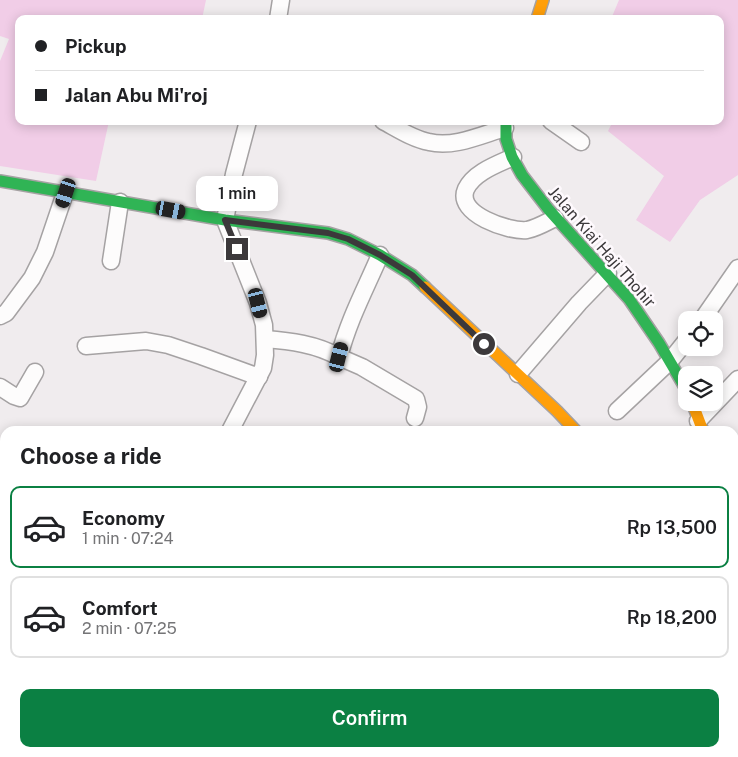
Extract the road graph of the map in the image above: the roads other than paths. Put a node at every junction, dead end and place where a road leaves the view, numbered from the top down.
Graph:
1 (281, 0) edge
2 (543, 0) edge
3 (279, 15) edge
4 (538, 15) edge
5 (247, 125) edge
6 (391, 125) edge
7 (505, 125) edge
8 (557, 125) edge
9 (581, 142) dead end
10 (513, 157) junction
11 (0, 182) edge
12 (66, 193) junction
13 (120, 202) junction
14 (556, 218) junction
15 (225, 220) junction
16 (380, 255) junction
17 (111, 261) dead end
18 (738, 268) edge
19 (608, 273) junction
20 (708, 311) edge
21 (0, 316) edge
22 (264, 339) junction
23 (86, 346) dead end
24 (678, 351) edge
25 (339, 357) junction
26 (670, 361) junction
27 (35, 372) dead end
28 (518, 374) junction
29 (678, 375) edge
30 (260, 377) junction
31 (738, 378) edge
32 (0, 387) edge
33 (617, 411) dead end
34 (695, 411) edge
35 (415, 418) dead end
36 (233, 426) edge
37 (571, 426) edge
38 (700, 426) edge
39 (703, 426) edge

1 - 3 street
2 - 4 street
5 - 15 street
6 - 7 street
7 - 10 street, Jalan Kiai Haji Thohir
8 - 9 street
10 - 14 street, Jalan Kiai Haji Thohir
10 - 14 street
11 - 12 street
12 - 13 street
12 - 21 street
13 - 15 street
13 - 17 street
14 - 19 street, Jalan Kiai Haji Thohir
15 - 16 street
15 - 22 street
16 - 25 street
16 - 28 street
18 - 20 street
19 - 26 street, Jalan Kiai Haji Thohir
19 - 28 street
22 - 25 street
22 - 30 street
23 - 30 street
24 - 26 street
25 - 35 street
26 - 29 street, Jalan Kiai Haji Thohir
26 - 33 street
27 - 32 street
28 - 37 street
30 - 36 street
31 - 39 street
34 - 38 street

